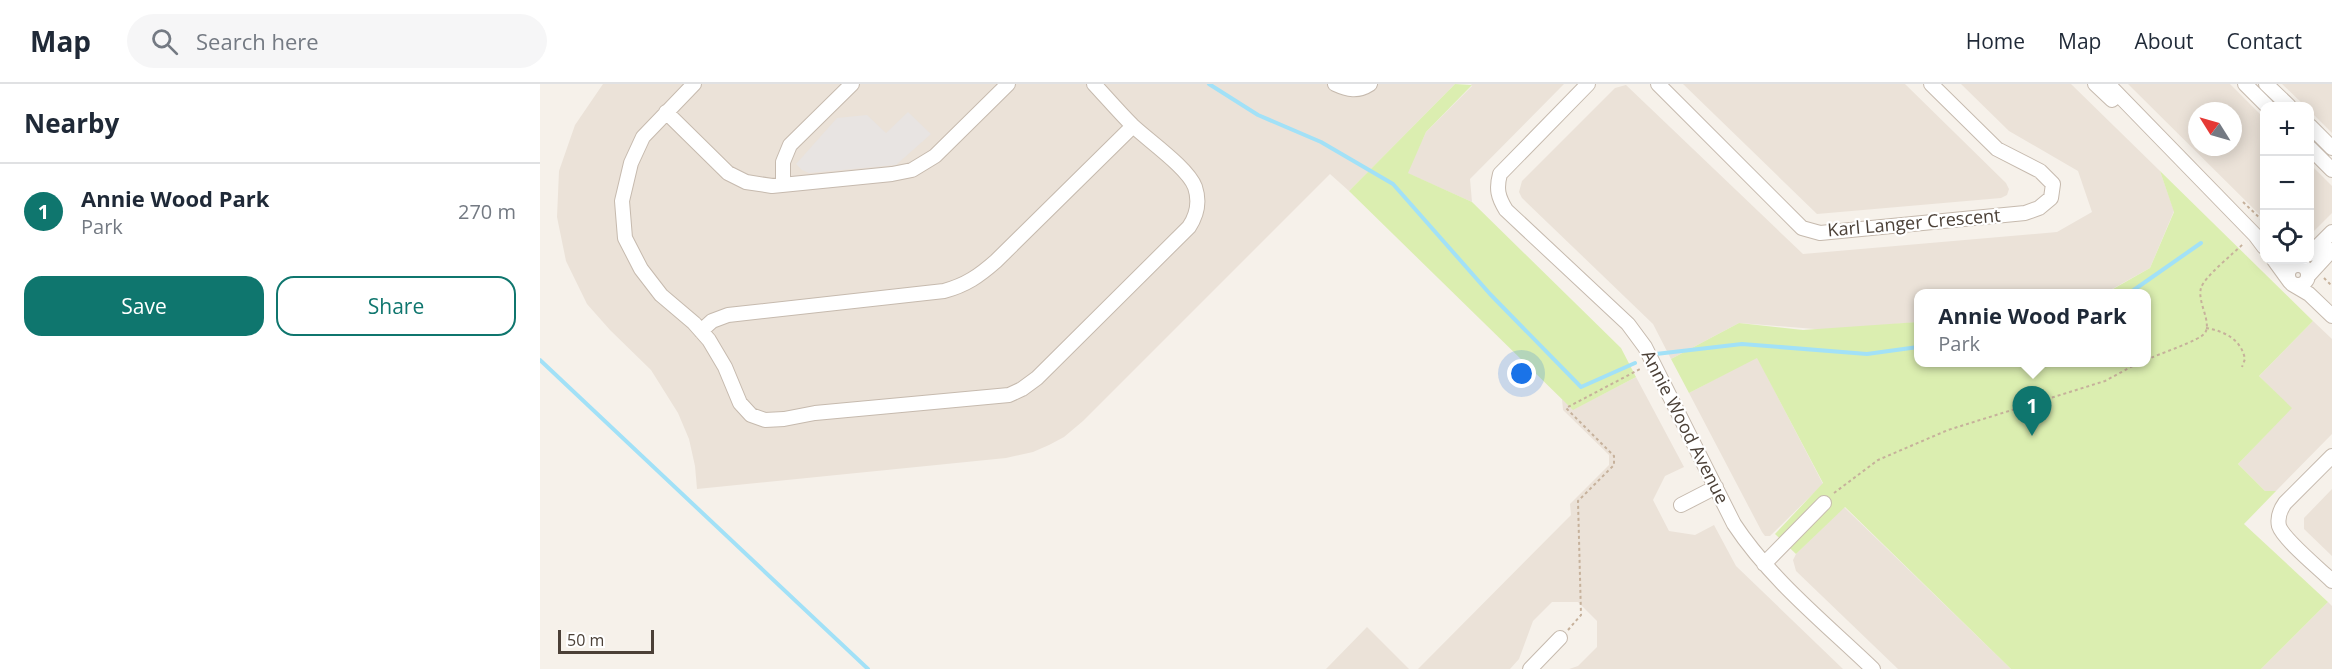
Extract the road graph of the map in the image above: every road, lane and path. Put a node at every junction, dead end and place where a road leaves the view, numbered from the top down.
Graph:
1 (694, 84) edge
2 (852, 84) edge
3 (1008, 84) edge
4 (1094, 84) edge
5 (1335, 84) edge
6 (1370, 84) edge
7 (1588, 84) edge
8 (1658, 84) edge
9 (1931, 84) edge
10 (2096, 84) edge
11 (2108, 84) edge
12 (2245, 84) edge
13 (2266, 84) edge
14 (2263, 102) edge
15 (2285, 102) edge
16 (666, 112) junction
17 (1133, 126) junction
18 (2314, 130) edge
19 (2332, 148) edge
20 (2314, 152) edge
21 (2332, 169) edge
22 (783, 185) junction
23 (2223, 203) junction
24 (2332, 232) edge
25 (2260, 238) edge
26 (2243, 244) dead end
27 (2328, 248) edge
28 (2277, 264) edge
29 (2295, 264) edge
30 (2300, 264) edge
31 (2308, 277) junction
32 (2291, 283) junction
33 (2332, 303) edge
34 (2332, 316) edge
35 (2206, 328) junction
36 (701, 331) junction
37 (2151, 358) edge
38 (1653, 363) junction
39 (2132, 367) edge
40 (2242, 367) dead end
41 (2332, 456) edge
42 (1716, 487) junction
43 (1824, 503) joint
44 (1681, 505) dead end
45 (1764, 564) junction
46 (2332, 581) edge
47 (1560, 638) joint
48 (1530, 669) edge
49 (1873, 669) edge

1 - 16 street
2 - 22 street
3 - 22 street
4 - 17 street
5 - 6 street
7 - 38 street, Annie Wood Avenue
8 - 9 street, Karl Langer Crescent
10 - 23 street
11 - 23 street
12 - 14 street
13 - 15 street
16 - 22 street
16 - 36 street
17 - 36 street
17 - 36 street
18 - 19 street
20 - 21 street
23 - 25 street
24 - 27 street
26 - 35 path
27 - 31 street
28 - 32 street
29 - 32 street
30 - 31 street
31 - 32 street
31 - 33 street
32 - 34 street
35 - 37 path
35 - 40 path
38 - 42 street, Annie Wood Avenue
38 - 47 path
39 - 43 path
41 - 46 street
42 - 44 street
42 - 45 street, Annie Wood Avenue
43 - 45 street
45 - 49 street, Annie Wood Avenue
47 - 48 street

